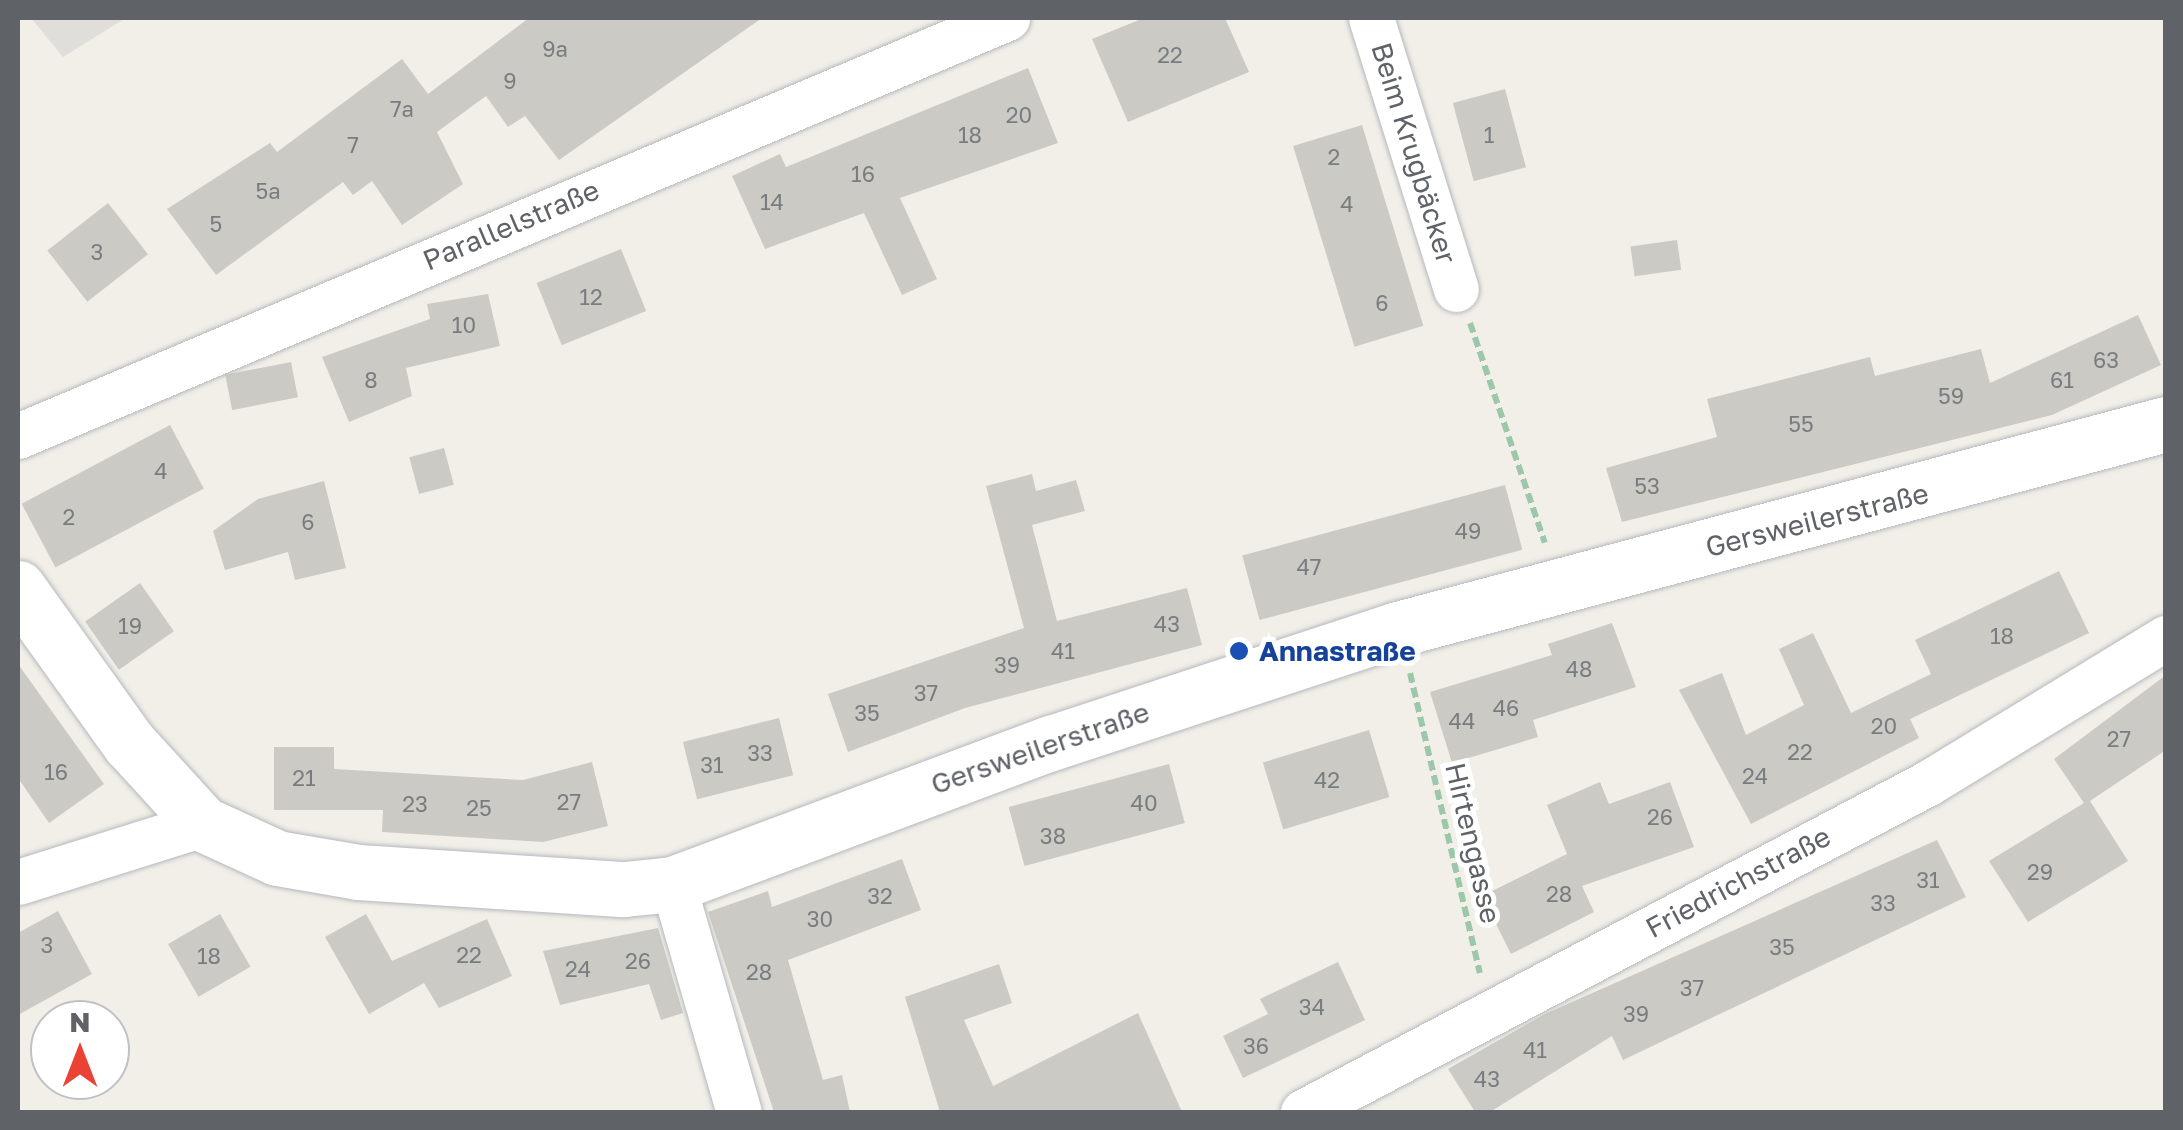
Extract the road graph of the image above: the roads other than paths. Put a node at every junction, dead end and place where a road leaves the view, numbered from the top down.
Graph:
1 (1007, 18) edge
2 (1371, 18) edge
3 (1456, 290) road end
4 (2166, 424) edge
5 (18, 436) edge
6 (18, 588) edge
7 (2166, 638) edge
8 (203, 824) junction
9 (18, 882) edge
10 (674, 884) junction
11 (738, 1112) edge
12 (1303, 1112) edge

1 - 5 street, Parallelstraße
2 - 3 street, Beim Krugbäcker
4 - 10 street, Gersweilerstraße
6 - 8 street, Gersweilerstraße
7 - 12 street, Friedrichstraße
8 - 9 street
8 - 10 street, Gersweilerstraße
10 - 11 street

